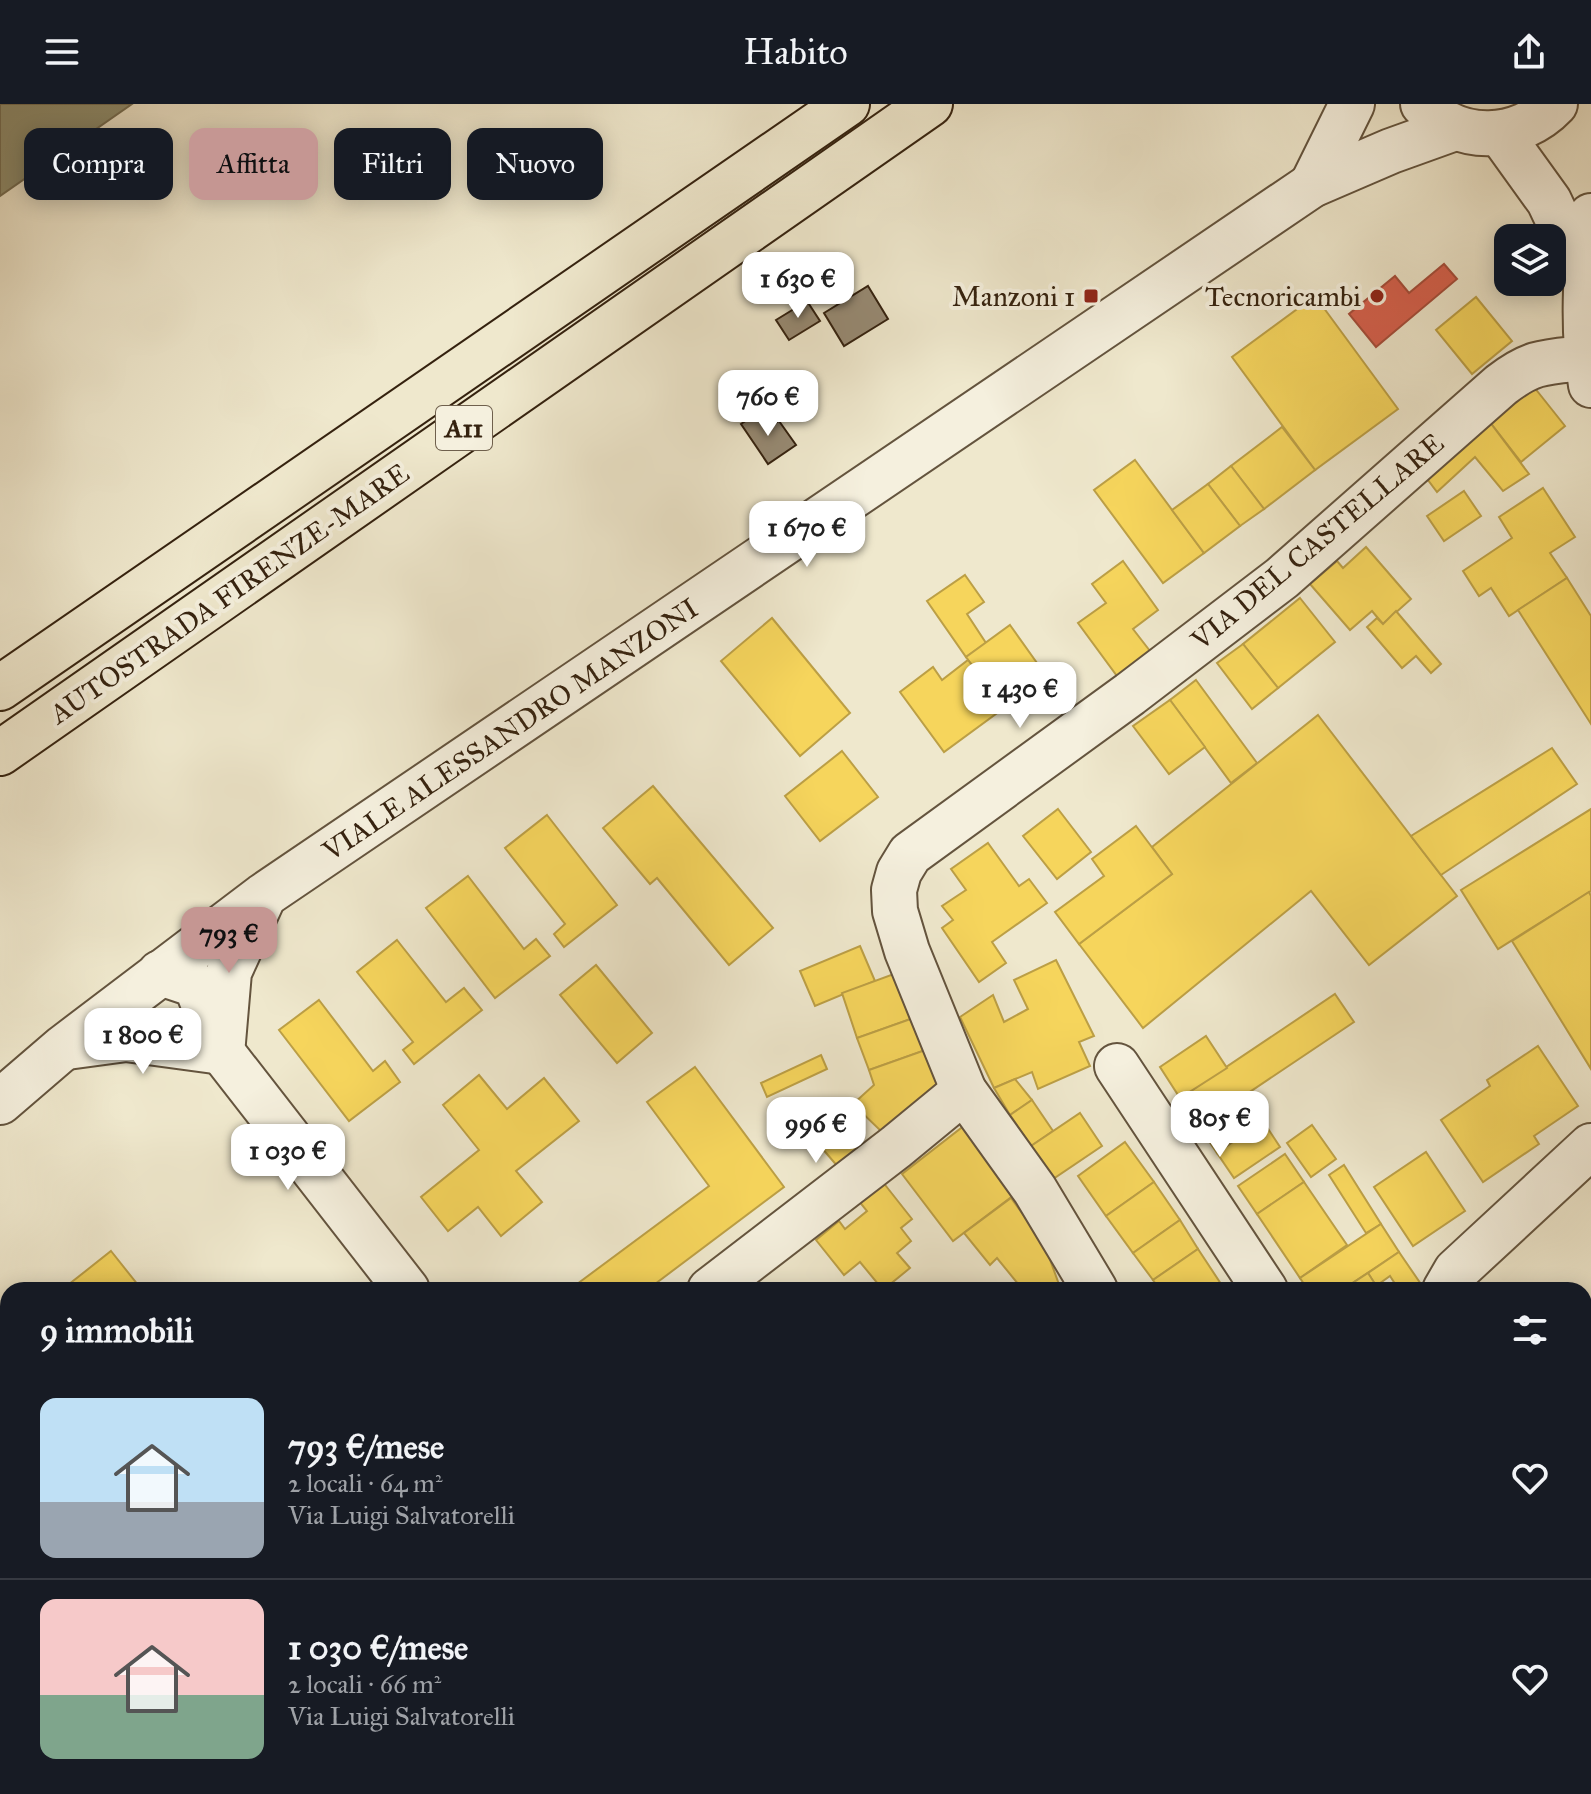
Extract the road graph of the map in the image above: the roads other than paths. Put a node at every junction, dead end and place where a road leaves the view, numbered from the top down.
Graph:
1 (847, 104) edge
2 (930, 104) edge
3 (1352, 104) edge
4 (1555, 104) edge
5 (1439, 116) edge
6 (1500, 133) junction
7 (1312, 185) junction
8 (1591, 216) edge
9 (1588, 334) edge
10 (0, 688) edge
11 (0, 753) edge
12 (263, 896) junction
13 (160, 973) junction
14 (64, 1047) junction
15 (222, 1052) junction
16 (1117, 1066) dead end
17 (964, 1091) junction
18 (0, 1102) edge
19 (1591, 1146) edge
20 (401, 1282) edge
21 (720, 1282) edge
22 (1090, 1282) edge
23 (1260, 1282) edge
24 (1450, 1282) edge

1 - 10 highway, AUTOSTRADA FIRENZE-MARE / A11
2 - 11 highway, AUTOSTRADA FIRENZE-MARE / A11
3 - 7 street
4 - 6 street
5 - 6 street
5 - 7 street, VIALE ALESSANDRO MANZONI
6 - 9 street
7 - 12 street, VIALE ALESSANDRO MANZONI
8 - 9 street
9 - 17 street, VIA DEL CASTELLARE
12 - 13 street, VIALE ALESSANDRO MANZONI
12 - 15 street
13 - 14 street, VIALE ALESSANDRO MANZONI
13 - 15 street
14 - 15 street
14 - 18 street, VIALE ALESSANDRO MANZONI
15 - 20 street
16 - 23 street
17 - 21 street
17 - 22 street, VIA DEL CASTELLARE
19 - 24 street

